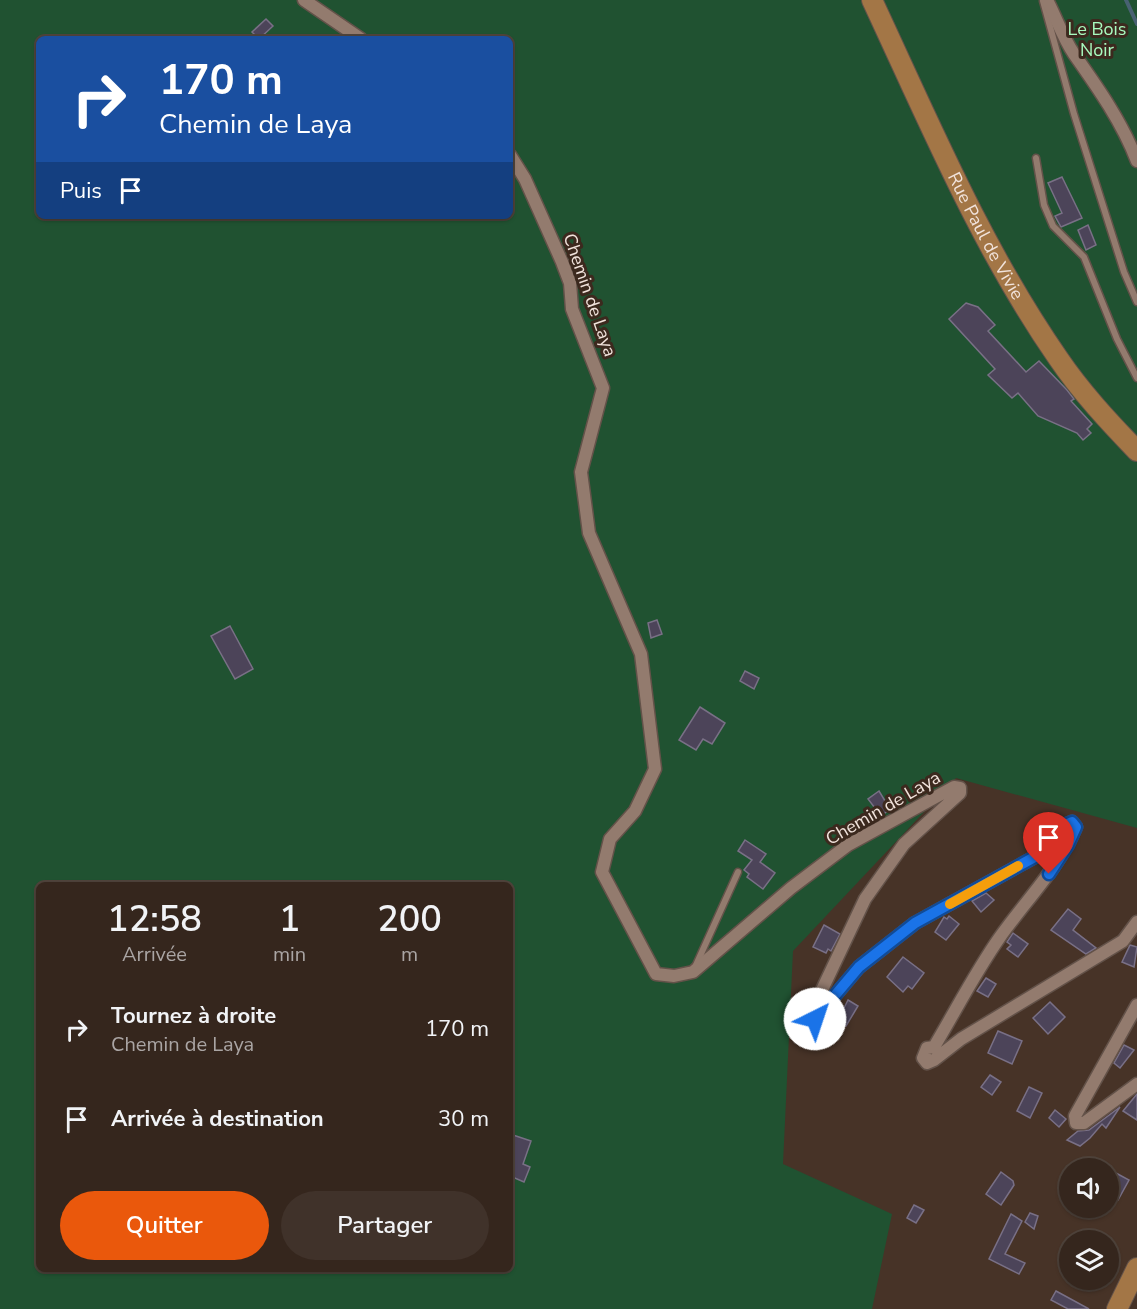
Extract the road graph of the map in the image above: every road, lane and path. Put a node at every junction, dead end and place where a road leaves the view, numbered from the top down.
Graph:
1 (304, 0) edge
2 (872, 0) edge
3 (1045, 0) edge
4 (357, 36) edge
5 (1036, 158) dead end
6 (513, 160) edge
7 (1137, 161) edge
8 (1137, 302) edge
9 (1137, 378) edge
10 (1137, 451) edge
11 (738, 872) dead end
12 (1137, 922) edge
13 (693, 972) junction
14 (1137, 1005) edge
15 (1137, 1084) edge
16 (1137, 1268) edge
17 (1117, 1309) edge

1 - 4 street
2 - 10 main road, Rue Paul de Vivie
3 - 7 street
3 - 8 lane
5 - 9 lane
6 - 13 street, Chemin de Laya
11 - 13 lane
12 - 13 street, Chemin de Laya
14 - 15 street
16 - 17 main road

